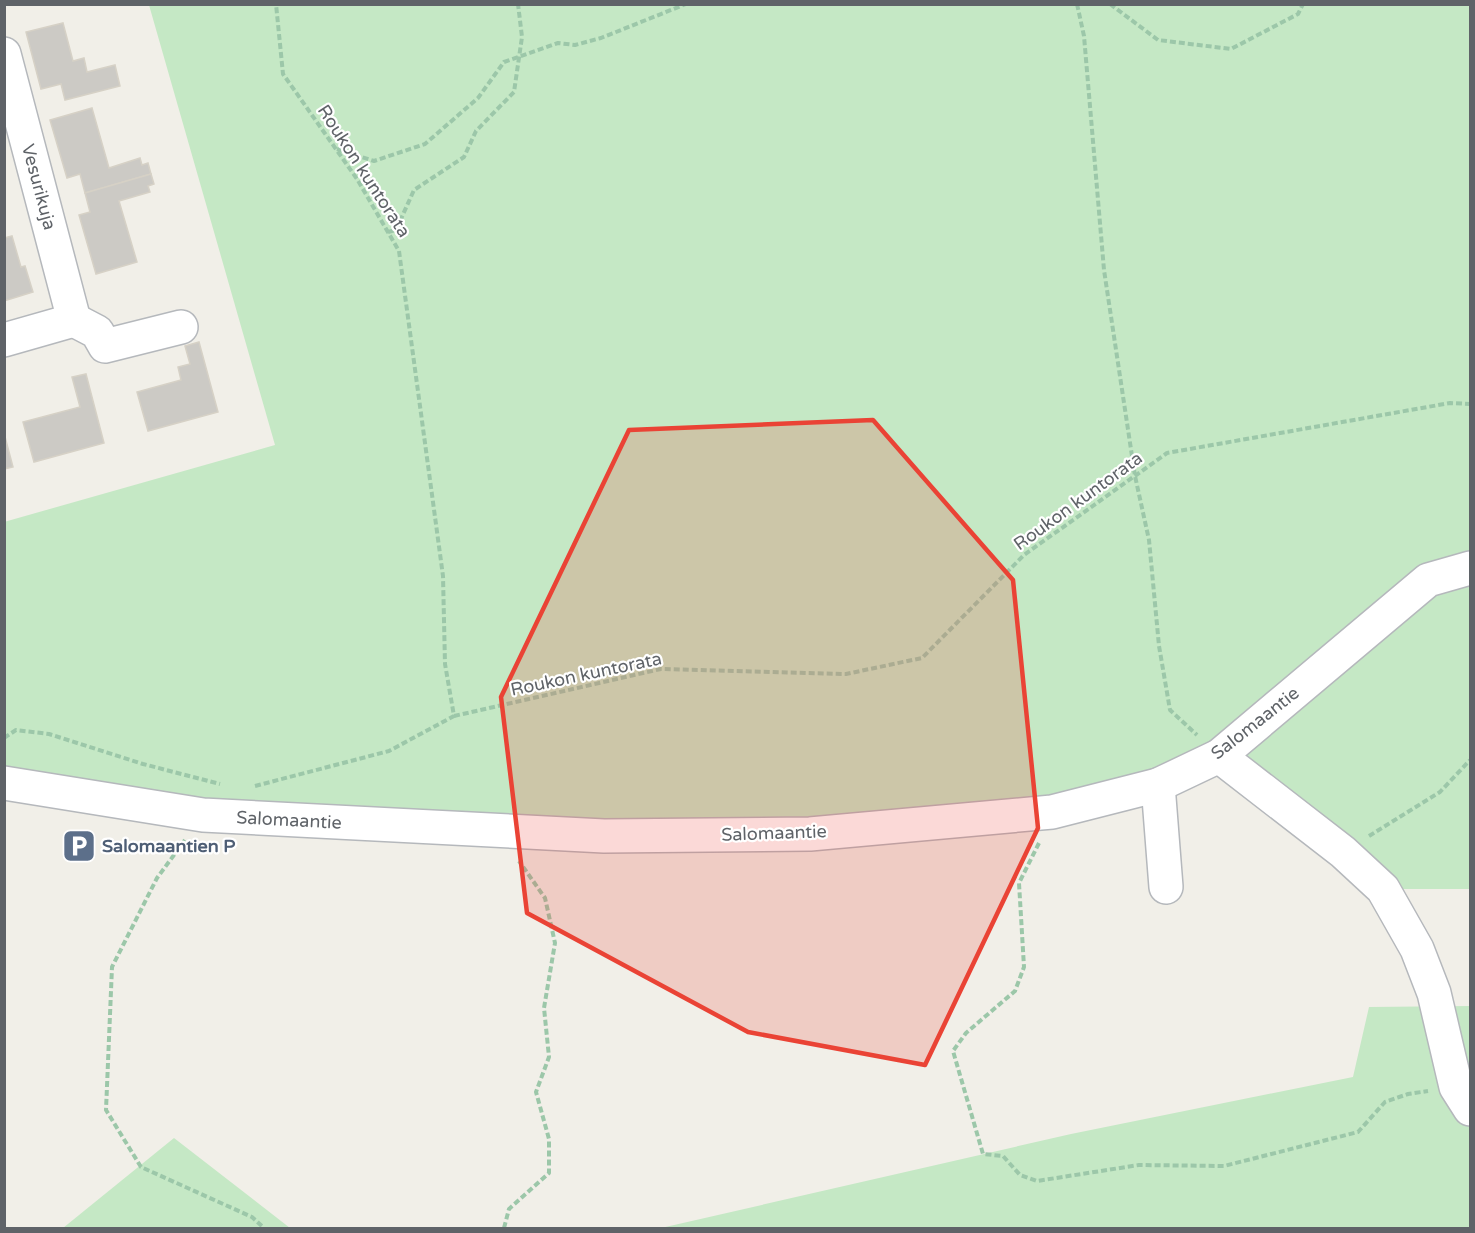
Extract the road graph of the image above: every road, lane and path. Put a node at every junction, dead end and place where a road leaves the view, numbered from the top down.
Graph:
1 (276, 4) edge
2 (518, 4) edge
3 (686, 4) edge
4 (1077, 4) edge
5 (1110, 4) edge
6 (1303, 4) edge
7 (4, 54) edge
8 (520, 58) junction
9 (336, 149) junction
10 (388, 232) junction
11 (74, 320) junction
12 (181, 327) dead end
13 (4, 340) edge
14 (1470, 404) edge
15 (1135, 476) junction
16 (1470, 568) edge
17 (454, 716) junction
18 (4, 738) edge
19 (1219, 756) junction
20 (1470, 760) edge
21 (4, 783) edge
22 (1158, 785) junction
23 (229, 787) dead end
24 (252, 787) dead end
25 (1052, 812) junction
26 (203, 815) junction
27 (514, 831) junction
28 (1343, 852) junction
29 (1166, 887) dead end
30 (1463, 1098) edge
31 (264, 1228) edge
32 (504, 1228) edge

1 - 9 path, Roukon kuntorata
2 - 8 path
3 - 8 path
4 - 15 path
5 - 6 path
7 - 11 street, Vesurikuja
8 - 9 path
8 - 10 path
9 - 10 path, Roukon kuntorata
10 - 17 path, Roukon kuntorata
11 - 12 street
11 - 13 street
14 - 15 path, Roukon kuntorata
15 - 17 path, Roukon kuntorata
15 - 19 path
16 - 19 street, Salomaantie
17 - 24 path, Roukon kuntorata
18 - 23 path
19 - 22 street, Salomaantie
19 - 28 street
20 - 28 path
21 - 26 street, Salomaantie
22 - 25 street, Salomaantie
22 - 29 street
25 - 27 street, Salomaantie
25 - 30 path
26 - 27 street, Salomaantie
26 - 31 path
27 - 32 path
28 - 30 street

